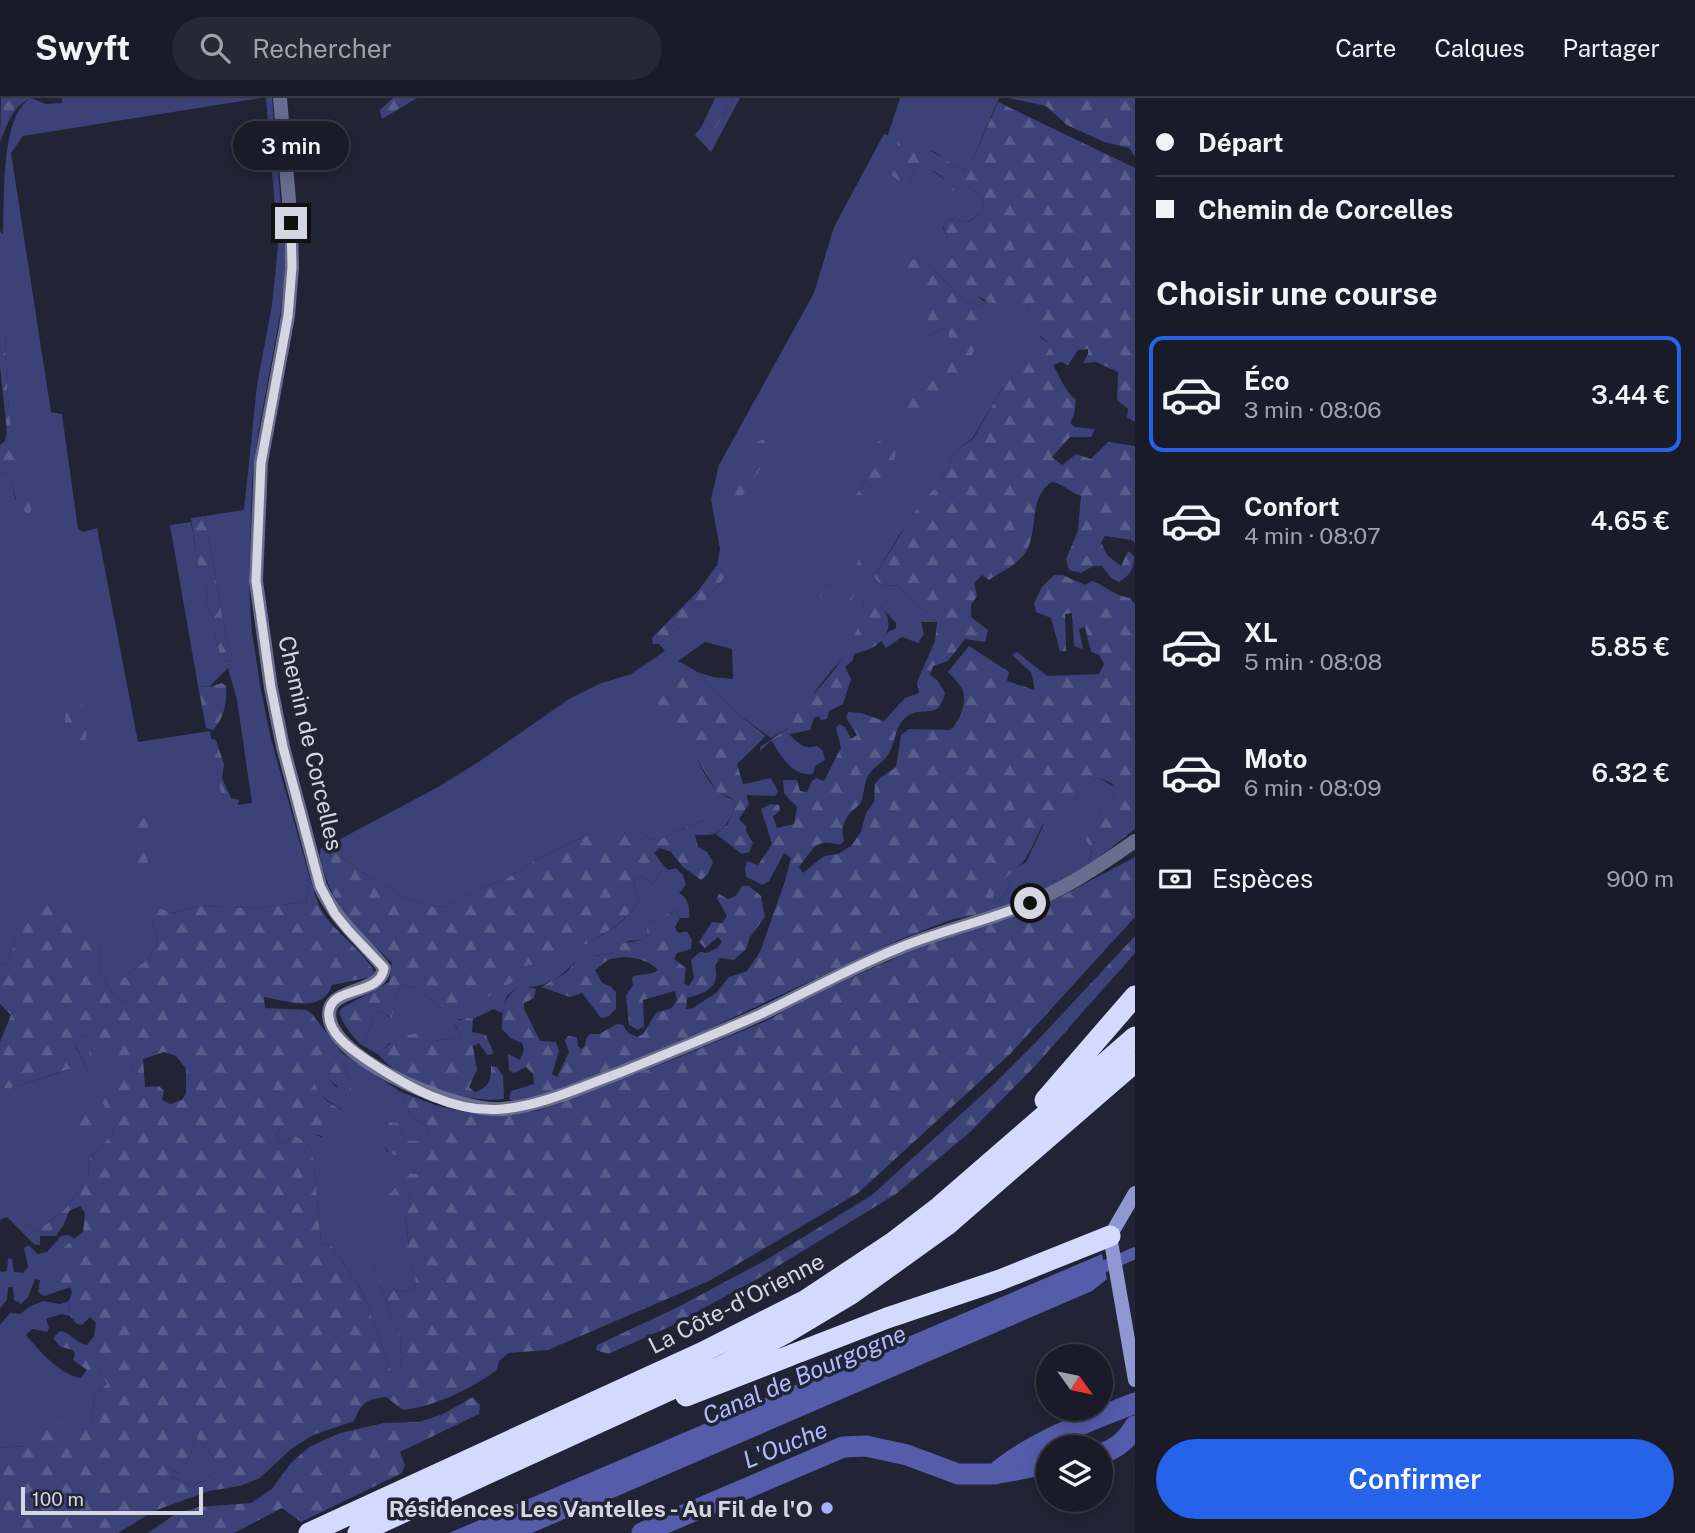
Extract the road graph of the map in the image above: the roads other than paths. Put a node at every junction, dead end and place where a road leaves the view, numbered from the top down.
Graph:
1 (281, 98) edge
2 (1135, 841) edge
3 (1135, 996) edge
4 (1135, 1037) edge
5 (1135, 1062) edge
6 (980, 1172) junction
7 (1135, 1193) edge
8 (1111, 1242) junction
9 (1129, 1309) edge
10 (1135, 1380) edge
11 (553, 1444) junction
12 (309, 1533) edge
13 (358, 1533) edge

1 - 2 street, Chemin de Corcelles
3 - 6 highway
4 - 6 highway, La Côte-d'Orienne
5 - 11 highway, La Côte-d'Orienne
6 - 12 highway, La Côte-d'Orienne
7 - 8 main road
8 - 9 main road
8 - 11 highway
9 - 10 main road
11 - 13 highway, La Côte-d'Orienne

